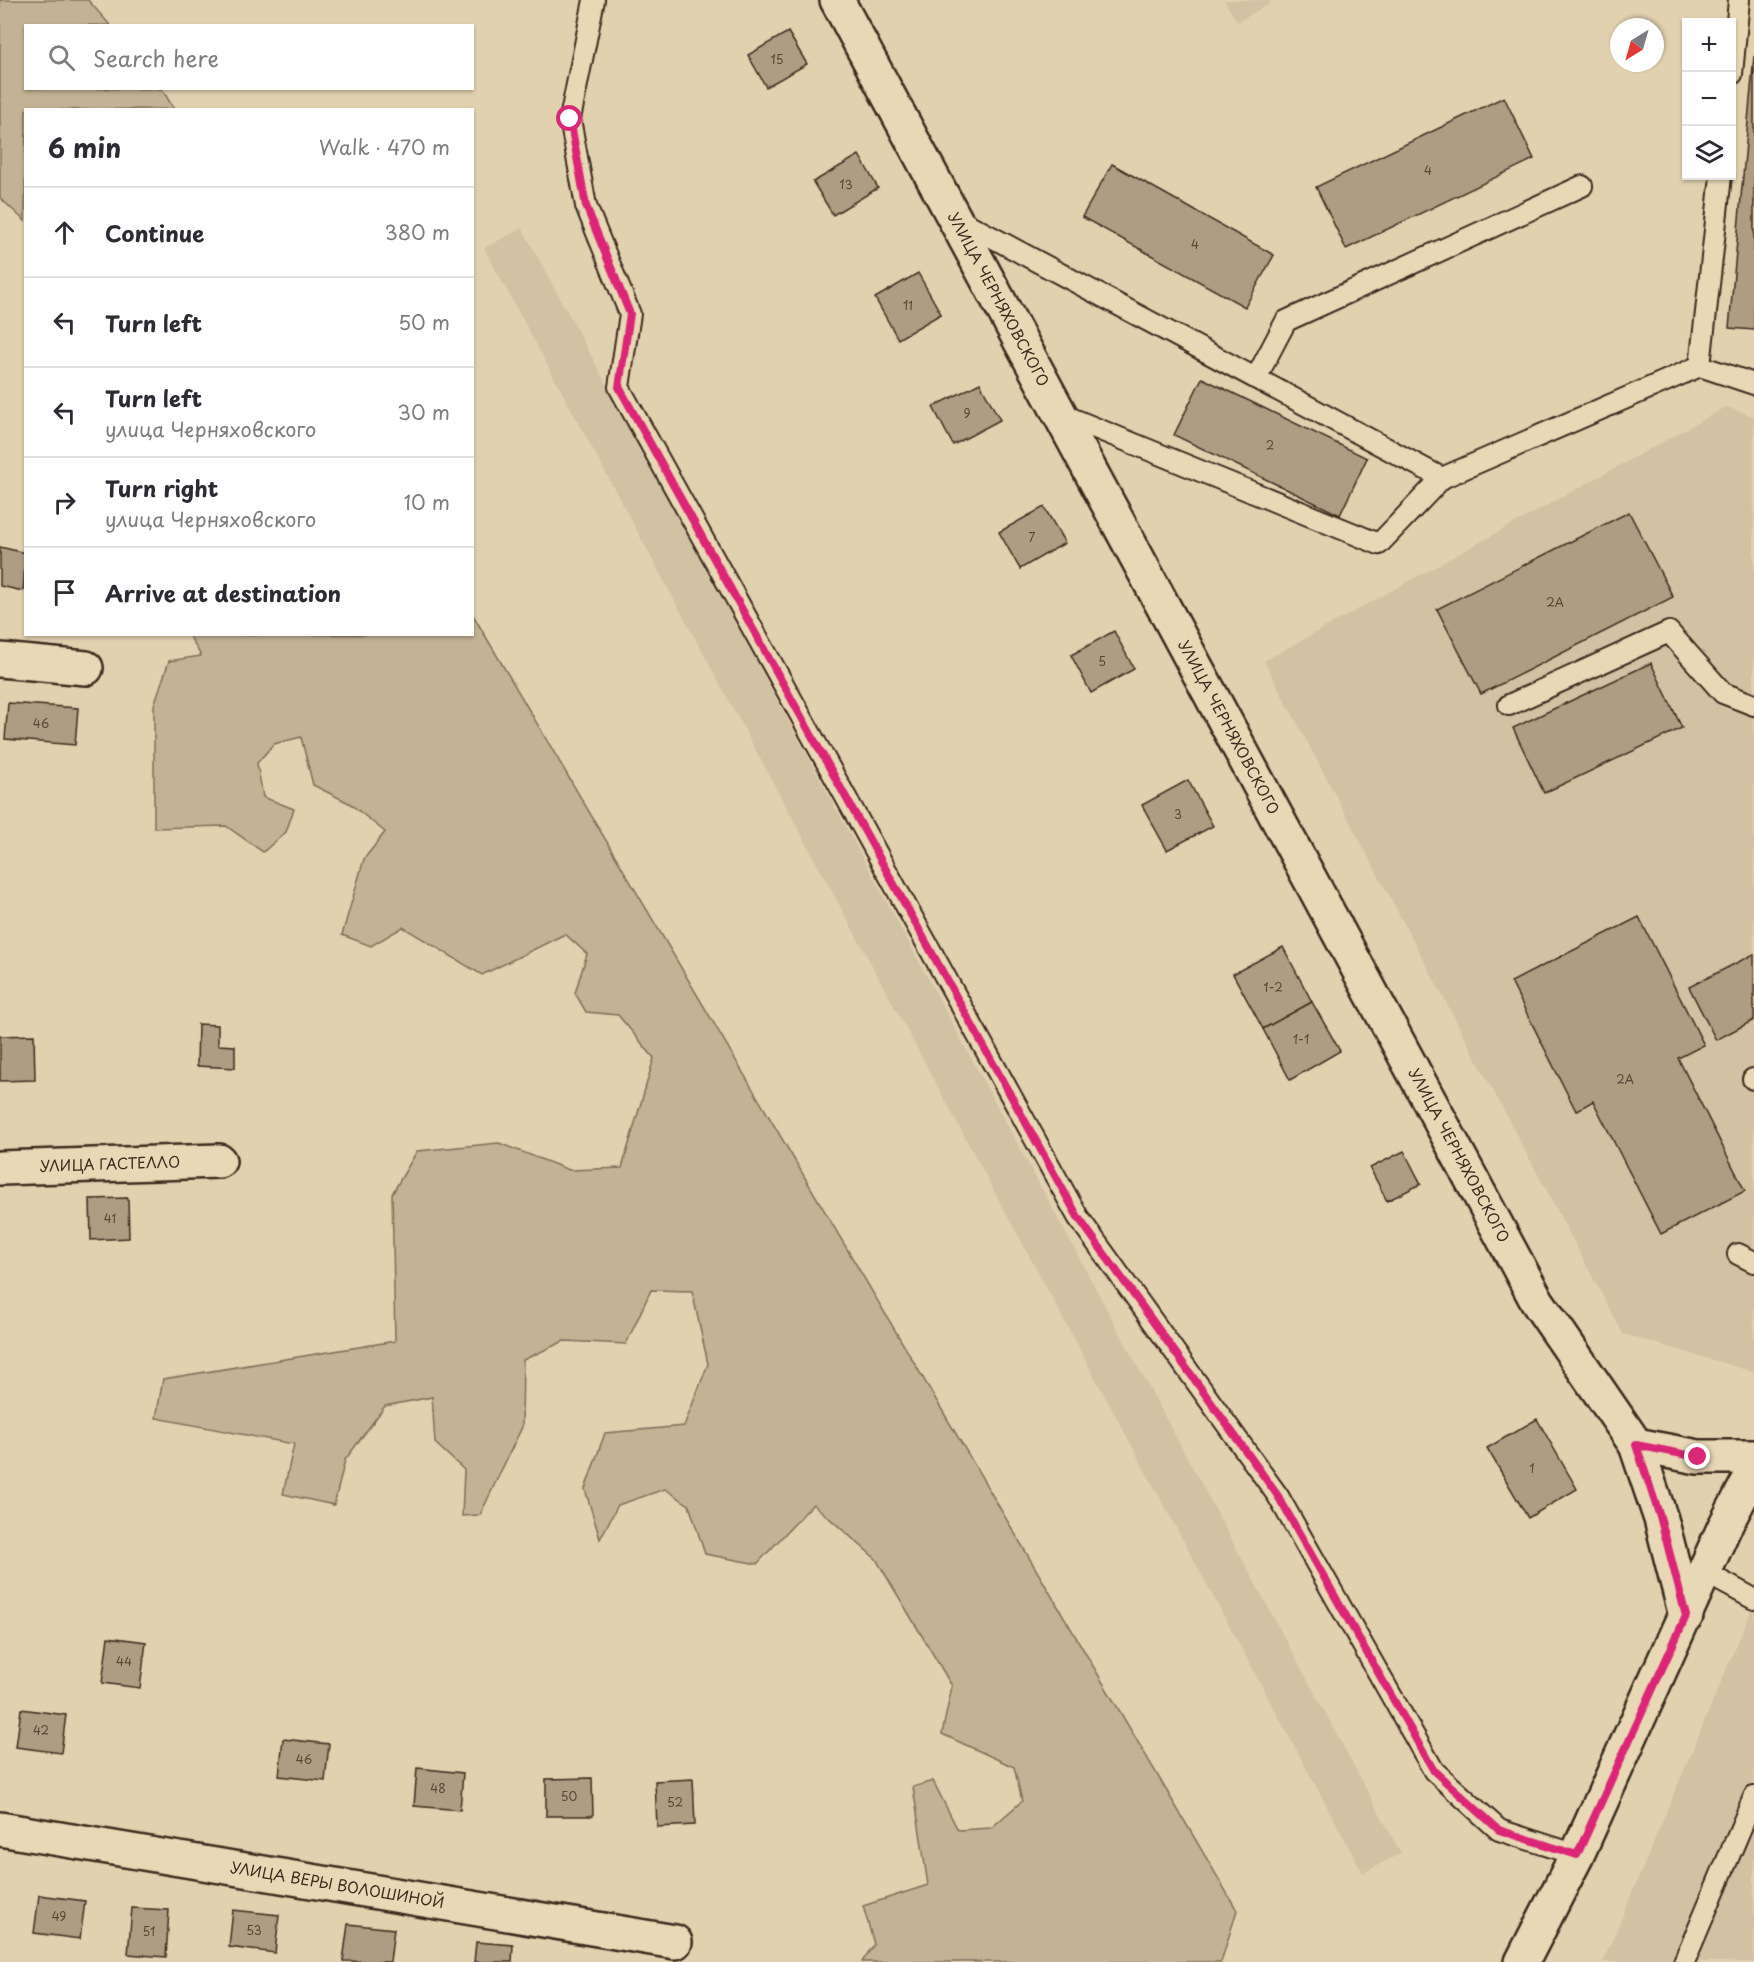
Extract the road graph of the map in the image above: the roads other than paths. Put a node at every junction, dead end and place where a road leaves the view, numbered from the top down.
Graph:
1 (594, 0) edge
2 (837, 0) edge
3 (1739, 0) edge
4 (1731, 72) edge
5 (1721, 180) edge
6 (1582, 186) dead end
7 (953, 216) junction
8 (1700, 366) junction
9 (1257, 378) junction
10 (1754, 384) edge
11 (1059, 413) junction
12 (1442, 478) junction
13 (0, 660) edge
14 (86, 668) dead end
15 (1509, 705) dead end
16 (1754, 705) edge
17 (219, 1161) dead end
18 (0, 1168) edge
19 (1636, 1445) junction
20 (1754, 1457) edge
21 (1754, 1471) edge
22 (1706, 1573) junction
23 (1754, 1599) edge
24 (1686, 1616) junction
25 (1754, 1797) edge
26 (0, 1829) edge
27 (1577, 1855) junction
28 (675, 1942) dead end
29 (1522, 1962) edge
30 (1684, 1962) edge

1 - 27 lane
2 - 7 street, УЛИЦА ЧЕРНЯХОВСКОГО
3 - 4 lane
5 - 8 lane
6 - 9 lane
7 - 9 lane
7 - 11 street, УЛИЦА ЧЕРНЯХОВСКОГО
8 - 10 lane
8 - 12 lane
9 - 12 lane
11 - 12 lane
11 - 19 street, УЛИЦА ЧЕРНЯХОВСКОГО
13 - 14 street
15 - 16 lane
17 - 18 street, УЛИЦА ГАСТЕЛЛО
19 - 20 street
19 - 24 street, УЛИЦА ЧЕРНЯХОВСКОГО
21 - 22 street
22 - 23 lane
22 - 24 street
24 - 27 street
25 - 30 lane
26 - 28 street, УЛИЦА ВЕРЫ ВОЛОШИНОЙ
27 - 29 street

